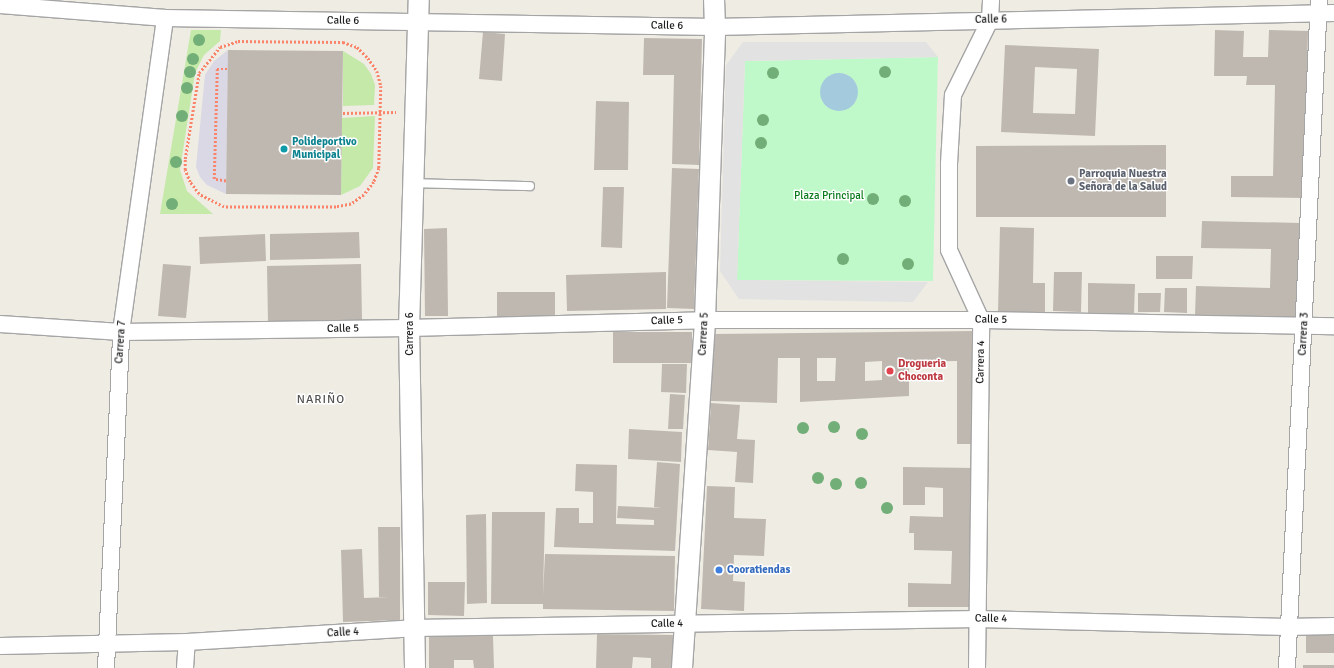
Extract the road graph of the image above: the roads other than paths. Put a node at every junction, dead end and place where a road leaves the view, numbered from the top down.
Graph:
1 (419, 0) edge
2 (714, 0) edge
3 (991, 0) edge
4 (0, 5) edge
5 (1324, 9) edge
6 (165, 18) junction
7 (990, 20) junction
8 (418, 23) junction
9 (715, 27) junction
10 (414, 183) junction
11 (530, 186) dead end
12 (706, 320) junction
13 (981, 320) junction
14 (0, 324) edge
15 (1305, 326) junction
16 (1334, 326) edge
17 (409, 328) junction
18 (121, 332) junction
19 (978, 619) junction
20 (685, 624) junction
21 (1334, 626) edge
22 (1288, 627) junction
23 (414, 628) junction
24 (187, 642) junction
25 (106, 644) junction
26 (0, 646) edge
27 (106, 668) edge
28 (185, 668) edge
29 (415, 668) edge
30 (682, 668) edge
31 (977, 668) edge
32 (1287, 668) edge

1 - 8 street, Carrera 6
2 - 9 street, Carrera 5
3 - 7 street, Carrera 4
4 - 6 street, Calle 6
5 - 7 street, Calle 6
5 - 15 street, Carrera 3
6 - 8 street, Calle 6
6 - 18 street, Carrera 7
7 - 9 street, Calle 6
7 - 13 street, Carrera 4
8 - 9 street, Calle 6
8 - 10 street, Carrera 6
9 - 12 street, Carrera 5
10 - 11 lane
10 - 17 street, Carrera 6
12 - 13 street, Calle 5
12 - 17 street, Calle 5
12 - 20 street, Carrera 5
13 - 15 street, Calle 5
13 - 19 street, Carrera 4
14 - 18 street, Calle 5
15 - 16 street, Calle 5
15 - 22 street, Carrera 3
17 - 18 street, Calle 5
17 - 23 street, Carrera 6
18 - 25 street, Carrera 7
19 - 20 street, Calle 4
19 - 22 street, Calle 4
19 - 31 street, Carrera 4
20 - 23 street, Calle 4
20 - 30 street, Carrera 5
21 - 22 street, Calle 4
22 - 32 street, Carrera 3
23 - 24 street, Calle 4
23 - 29 street, Carrera 6
24 - 25 street, Calle 4
24 - 28 street
25 - 26 street, Calle 4
25 - 27 street, Carrera 7

